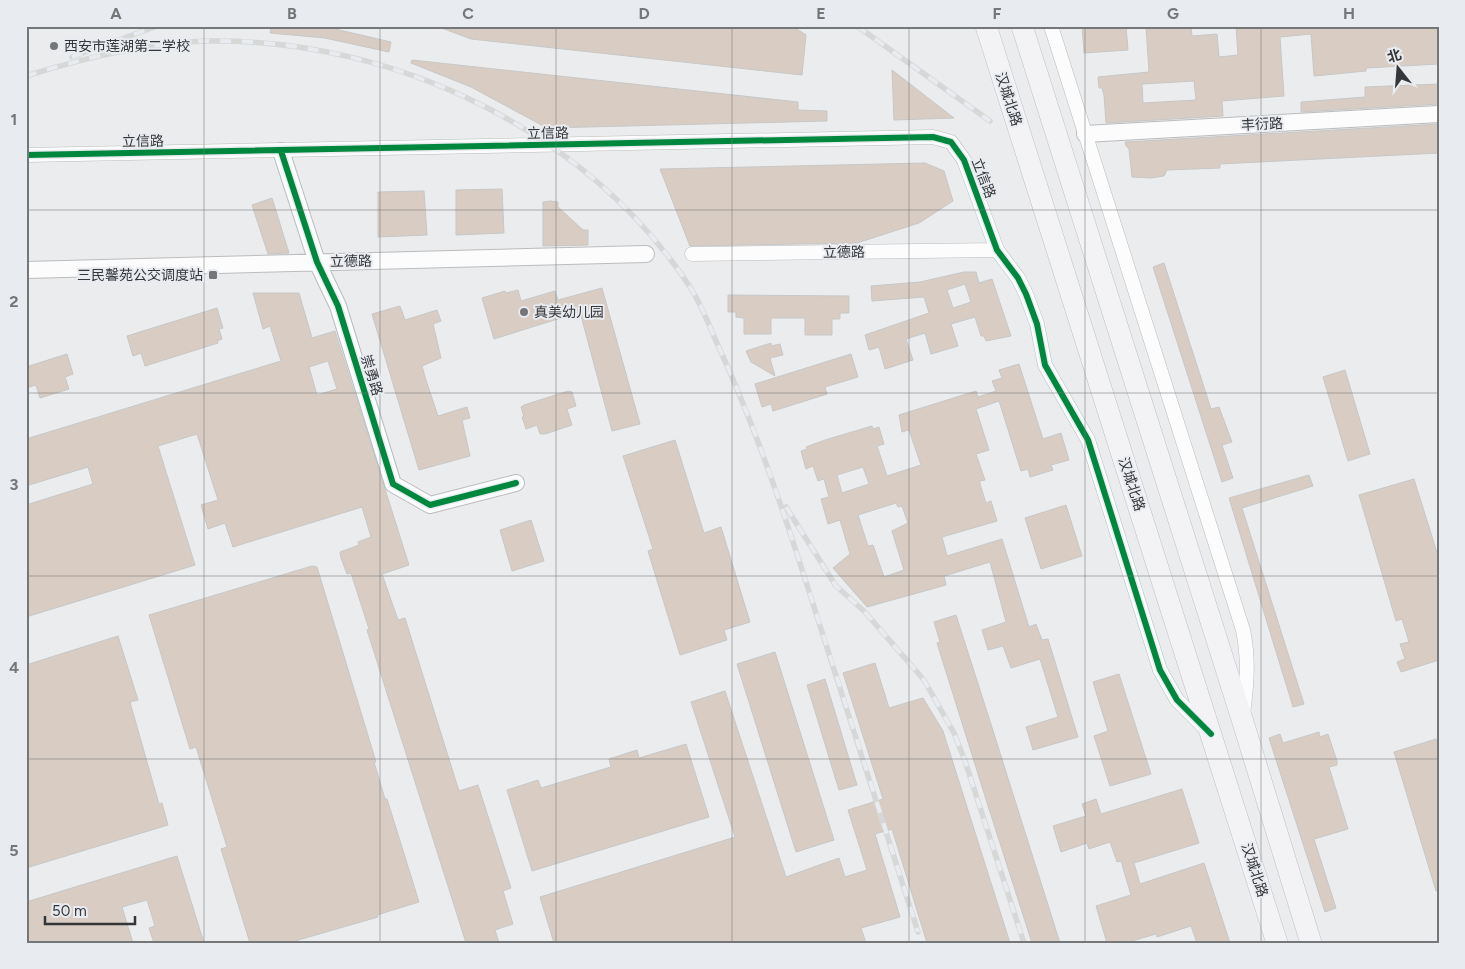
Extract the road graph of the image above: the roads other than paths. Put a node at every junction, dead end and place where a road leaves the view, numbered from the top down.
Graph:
1 (986, 26) edge
2 (1022, 26) edge
3 (1051, 26) edge
4 (1439, 114) edge
5 (1085, 134) junction
6 (282, 151) junction
7 (26, 155) edge
8 (997, 250) junction
9 (646, 254) dead end
10 (692, 254) dead end
11 (317, 262) junction
12 (26, 270) edge
13 (516, 483) dead end
14 (1242, 719) junction
15 (1211, 734) junction
16 (1278, 943) edge
17 (1311, 943) edge

1 - 15 main road, 汉城北路
2 - 14 main road
3 - 5 street
4 - 5 street, 丰衍路
5 - 14 street
6 - 7 street, 立信路
6 - 8 street, 立信路
6 - 11 street, 崇勇路
8 - 10 street, 立德路
8 - 15 street, 立信路
9 - 11 street, 立德路
11 - 12 street, 立德路
11 - 13 street, 崇勇路
14 - 17 main road
15 - 16 main road, 汉城北路

